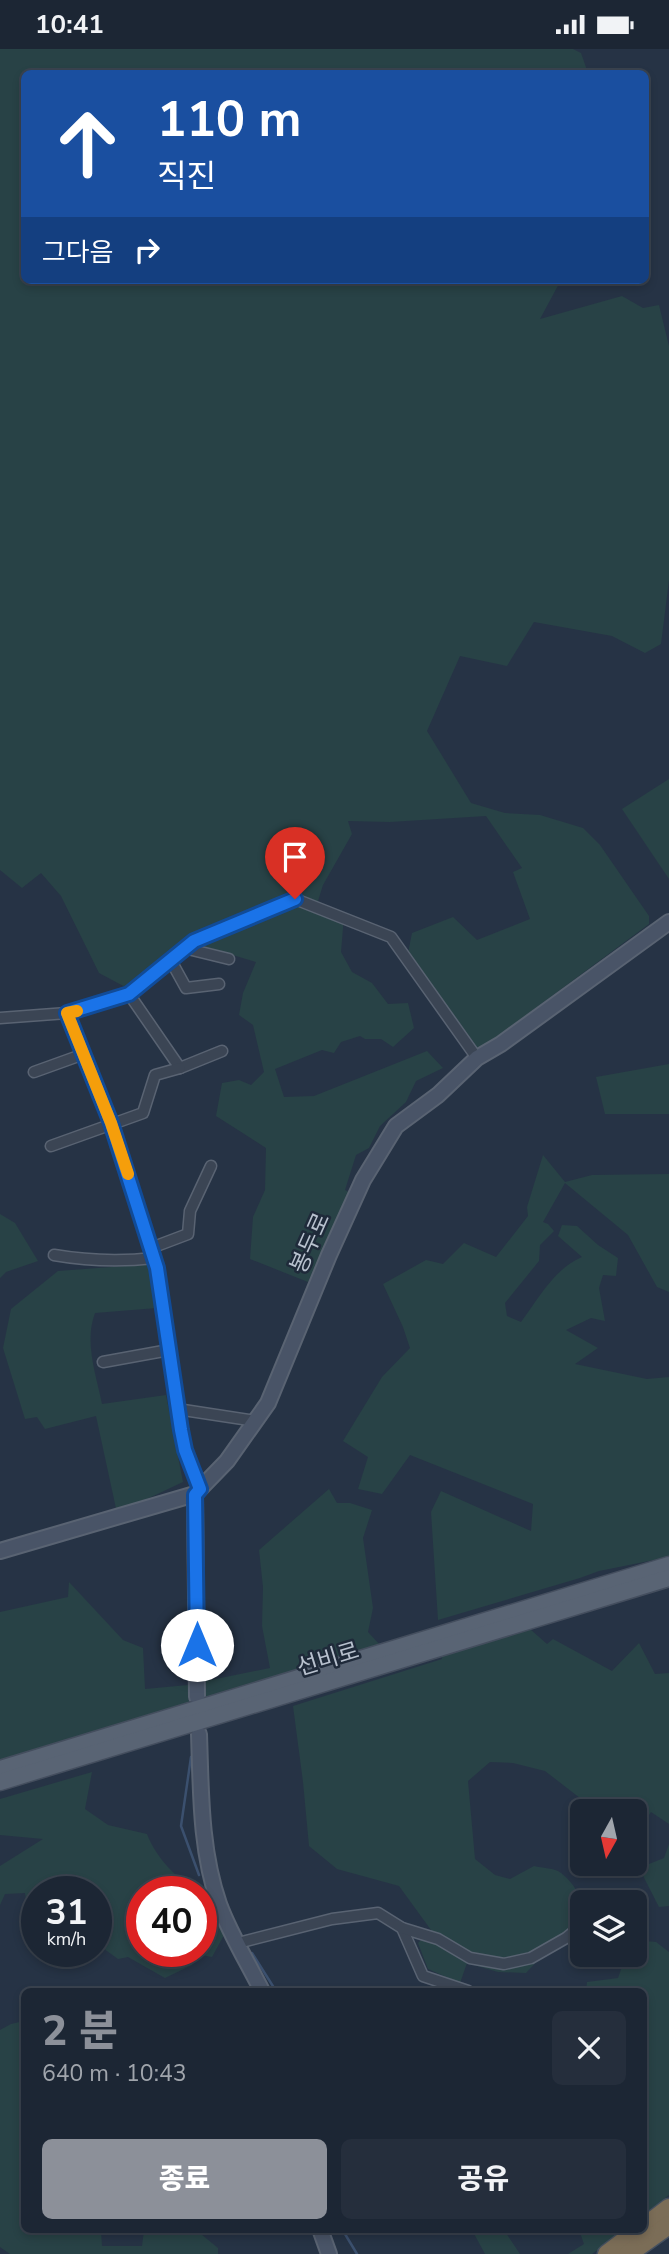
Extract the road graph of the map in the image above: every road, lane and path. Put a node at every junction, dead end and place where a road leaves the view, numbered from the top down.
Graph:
1 (669, 922) edge
2 (184, 948) junction
3 (170, 959) junction
4 (229, 959) dead end
5 (219, 984) dead end
6 (129, 994) junction
7 (67, 1013) junction
8 (0, 1018) edge
9 (222, 1051) dead end
10 (84, 1054) junction
11 (477, 1058) junction
12 (180, 1068) junction
13 (34, 1072) dead end
14 (111, 1123) junction
15 (51, 1146) dead end
16 (211, 1166) dead end
17 (153, 1253) junction
18 (54, 1255) dead end
19 (169, 1350) junction
20 (103, 1362) dead end
21 (177, 1409) junction
22 (256, 1421) junction
23 (198, 1492) junction
24 (0, 1551) edge
25 (669, 1565) edge
26 (669, 1578) edge
27 (197, 1697) dead end
28 (199, 1734) dead end
29 (0, 1769) edge
30 (0, 1782) edge
31 (402, 1928) junction
32 (570, 1935) edge
33 (238, 1943) junction
34 (260, 1988) edge
35 (459, 1988) edge
36 (669, 2208) edge
37 (647, 2224) edge
38 (669, 2225) edge
39 (319, 2233) edge
40 (321, 2233) edge
41 (635, 2233) edge
42 (320, 2254) edge
43 (330, 2254) edge
44 (607, 2254) edge
45 (628, 2254) edge

1 - 11 main road, 봉두로
2 - 3 street
2 - 4 street
2 - 11 street
3 - 5 street
3 - 6 street
6 - 7 street
6 - 12 street
7 - 8 street
7 - 10 street
9 - 12 street
10 - 13 street
10 - 14 street
11 - 22 main road, 봉두로
12 - 14 street
14 - 15 street
14 - 17 street
16 - 17 street
17 - 18 street
17 - 19 street
19 - 20 street
19 - 21 street
21 - 22 street
21 - 23 street
22 - 23 main road, 봉두로
23 - 24 main road, 봉두로
23 - 27 main road
25 - 29 main road, 선비로
26 - 30 main road, 선비로
28 - 33 main road
31 - 32 street
31 - 33 street
31 - 35 street
33 - 34 main road
36 - 37 highway
38 - 45 highway
39 - 42 street
40 - 43 main road
41 - 44 highway

